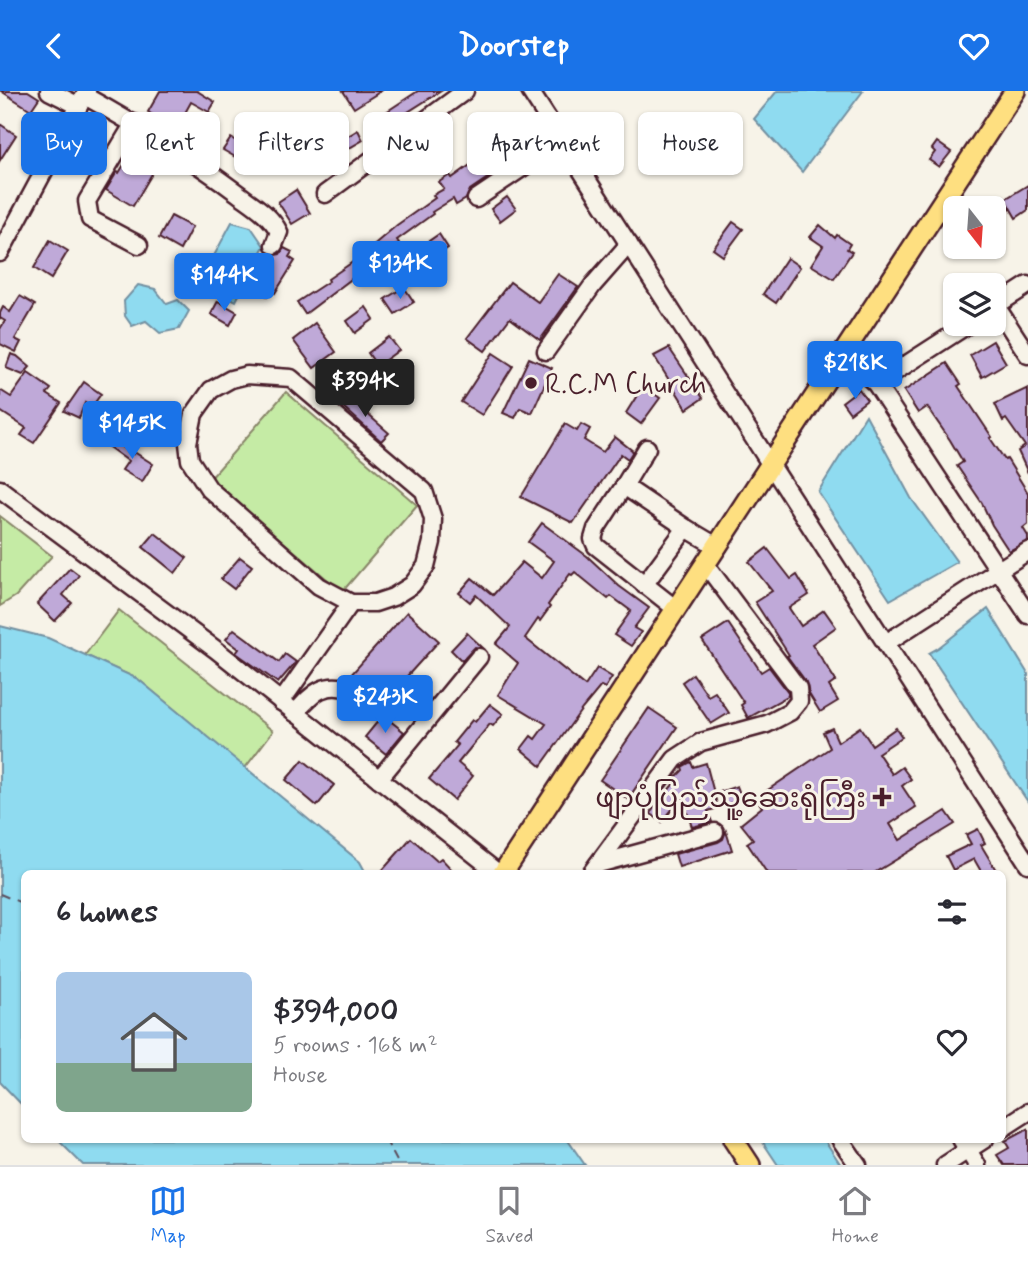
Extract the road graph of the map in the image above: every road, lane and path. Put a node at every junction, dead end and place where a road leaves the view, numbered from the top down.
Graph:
1 (49, 91) edge
2 (464, 91) edge
3 (530, 91) edge
4 (1015, 91) edge
5 (84, 98) edge
6 (543, 112) edge
7 (121, 116) edge
8 (121, 145) edge
9 (214, 175) edge
10 (512, 175) edge
11 (584, 175) edge
12 (324, 194) dead end
13 (476, 199) dead end
14 (629, 244) junction
15 (139, 245) dead end
16 (274, 245) dead end
17 (0, 253) edge
18 (1028, 285) edge
19 (1006, 300) edge
20 (1006, 323) edge
21 (950, 336) edge
22 (546, 351) dead end
23 (843, 353) junction
24 (1028, 355) edge
25 (876, 384) junction
26 (648, 448) dead end
27 (771, 463) junction
28 (624, 486) junction
29 (0, 489) edge
30 (686, 528) junction
31 (718, 547) junction
32 (1028, 551) edge
33 (706, 565) junction
34 (1000, 571) junction
35 (644, 585) junction
36 (351, 603) junction
37 (676, 609) junction
38 (1028, 615) edge
39 (886, 643) junction
40 (479, 657) dead end
41 (352, 690) dead end
42 (281, 702) junction
43 (295, 713) junction
44 (379, 779) junction
45 (715, 832) dead end
46 (1027, 859) edge
47 (594, 869) edge
48 (496, 870) edge
49 (502, 870) edge
50 (1028, 1112) edge
51 (1006, 1126) edge
52 (736, 1143) edge
53 (843, 1143) edge
54 (964, 1145) edge
55 (750, 1165) edge
56 (858, 1165) edge
57 (944, 1165) edge
58 (977, 1165) edge

1 - 5 street
2 - 12 street
3 - 6 street
4 - 23 main road
5 - 7 street
5 - 17 street
8 - 15 street
9 - 16 street
10 - 13 street
11 - 14 street
14 - 22 street
14 - 27 street
18 - 19 street
20 - 24 street
21 - 25 street
23 - 25 street
23 - 27 main road
25 - 34 street
26 - 28 street
27 - 31 main road
27 - 39 street
28 - 30 street
28 - 35 street
29 - 42 street
30 - 31 street
30 - 35 street
31 - 33 main road
32 - 34 street
33 - 37 main road
33 - 47 street
34 - 38 street
34 - 39 street
35 - 37 street
36 - 36 street
36 - 42 street
37 - 49 main road
39 - 46 street
40 - 44 street
41 - 43 street
42 - 43 street
43 - 44 street
44 - 48 street
45 - 47 street
50 - 51 street
52 - 55 main road
53 - 56 street
54 - 57 street
54 - 58 street

